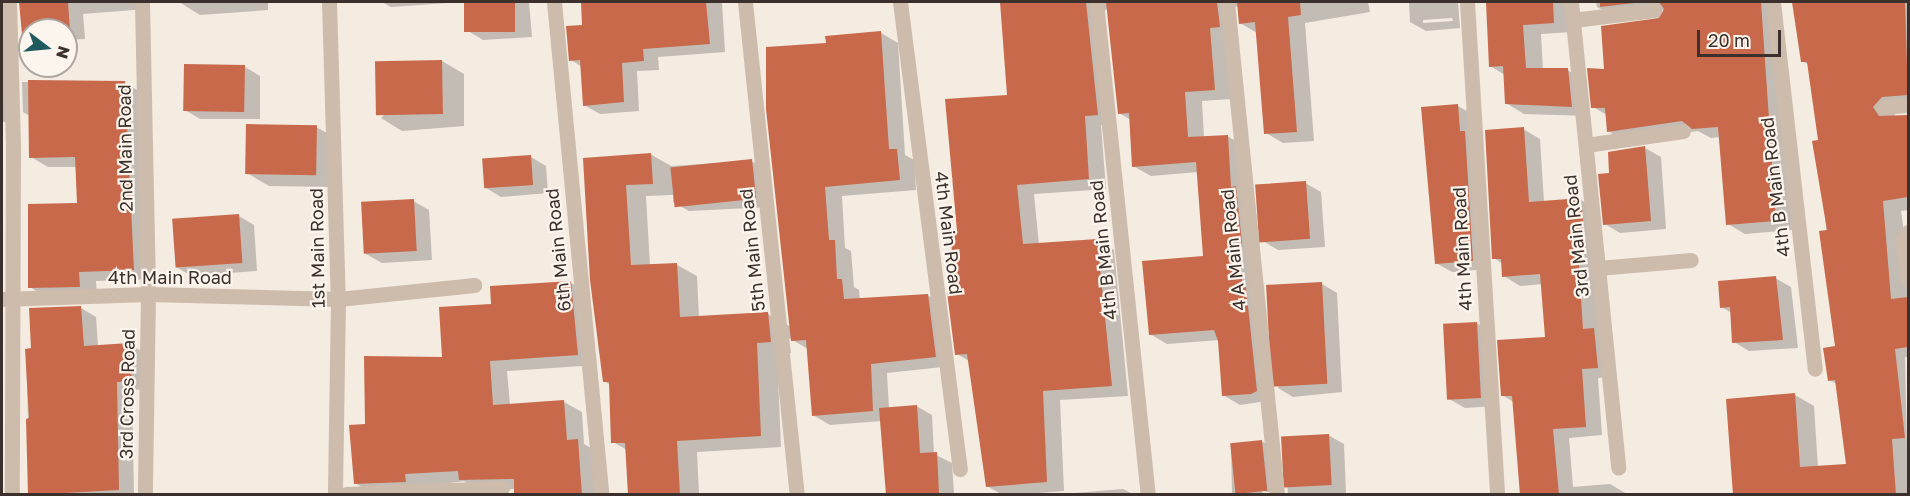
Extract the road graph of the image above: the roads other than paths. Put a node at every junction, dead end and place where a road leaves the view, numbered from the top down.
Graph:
1 (142, 2) edge
2 (329, 2) edge
3 (554, 2) edge
4 (745, 2) edge
5 (900, 2) edge
6 (1096, 2) edge
7 (1227, 2) edge
8 (1467, 2) edge
9 (1571, 2) edge
10 (1773, 2) edge
11 (6, 9) edge
12 (1654, 10) dead end
13 (1573, 20) junction
14 (1908, 105) edge
15 (1883, 107) dead end
16 (1683, 131) dead end
17 (1586, 145) junction
18 (7, 148) edge
19 (1908, 232) edge
20 (1691, 260) dead end
21 (1598, 268) junction
22 (1908, 280) edge
23 (474, 285) dead end
24 (148, 294) junction
25 (8, 299) edge
26 (338, 299) junction
27 (1815, 369) dead end
28 (7, 428) edge
29 (1618, 468) dead end
30 (960, 469) dead end
31 (502, 488) dead end
32 (12, 495) edge
33 (145, 495) edge
34 (335, 495) edge
35 (346, 495) edge
36 (601, 495) edge
37 (797, 495) edge
38 (1148, 495) edge
39 (1277, 495) edge
40 (1497, 495) edge

1 - 24 street, 2nd Main Road
2 - 26 street, 1st Main Road
3 - 36 street, 6th Main Road
4 - 37 street, 5th Main Road
5 - 30 street, 4th Main Road
6 - 38 street, 4th B Main Road
7 - 39 street, 4 A Main Road
8 - 40 street, 4th Main Road
9 - 13 street, 3rd Main Road
10 - 27 street, 4th B Main Road
11 - 18 street
12 - 13 street
13 - 17 street, 3rd Main Road
14 - 15 street
16 - 17 street
17 - 21 street, 3rd Main Road
18 - 25 street
19 - 22 street
20 - 21 street
21 - 29 street, 3rd Main Road
23 - 26 street, 4th Main Road
24 - 25 street, 4th Main Road
24 - 26 street, 4th Main Road
24 - 33 street, 3rd Cross Road
25 - 28 street
26 - 34 street, 1st Main Road
28 - 32 street
31 - 35 street

